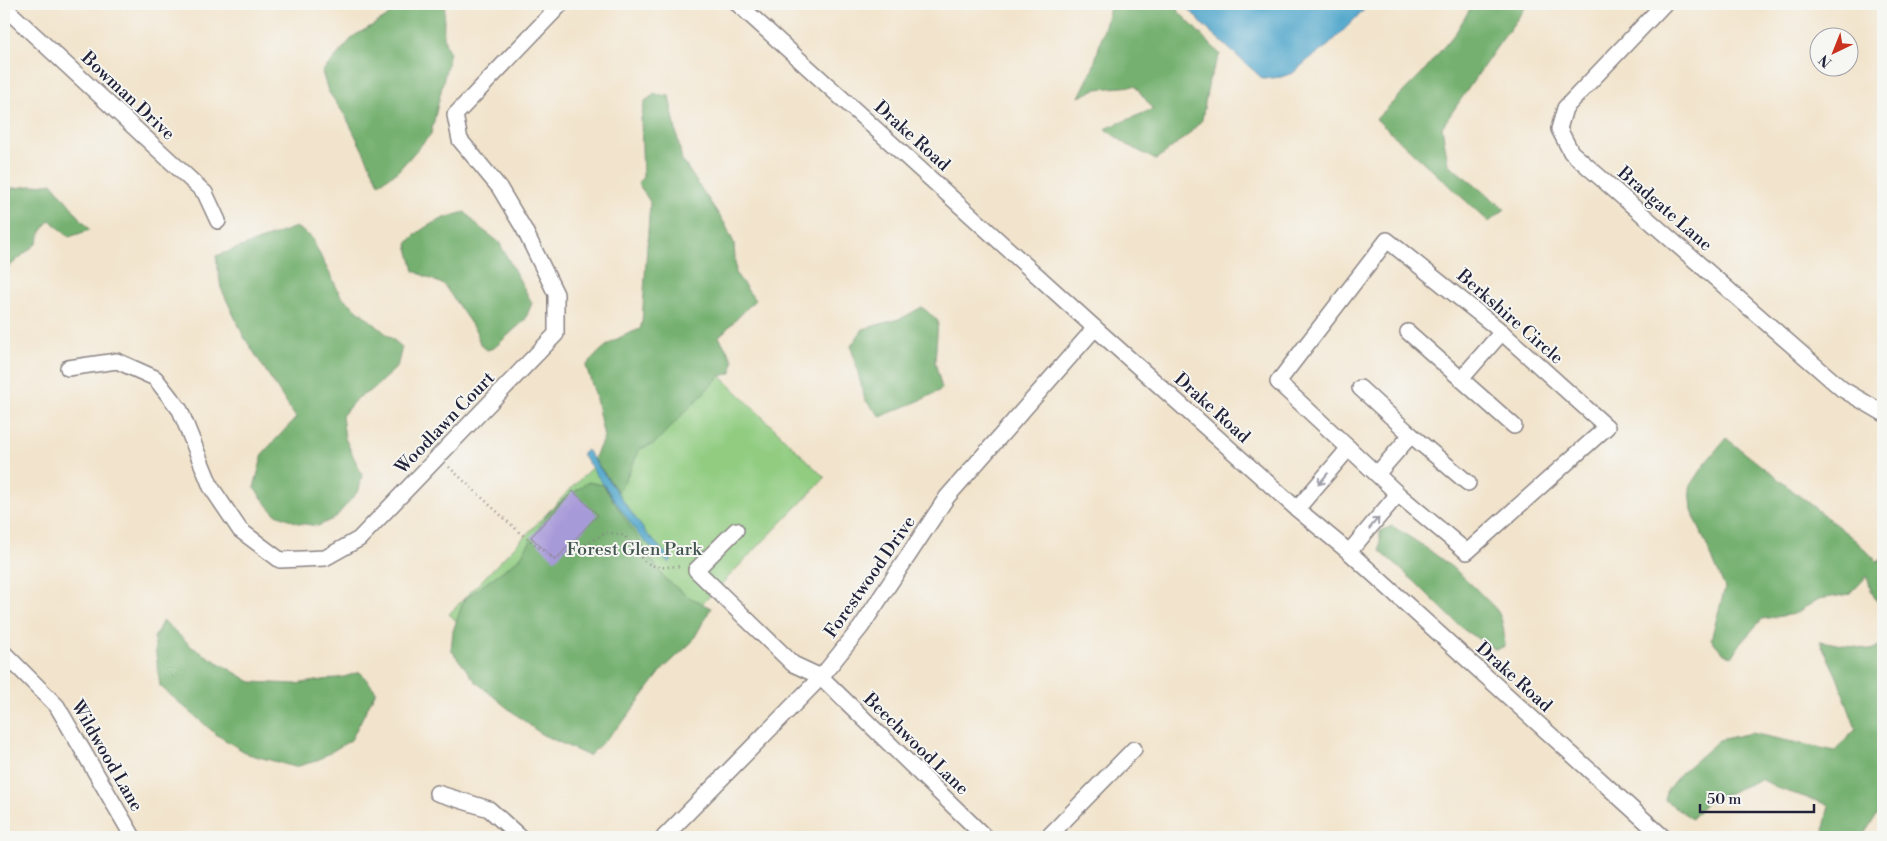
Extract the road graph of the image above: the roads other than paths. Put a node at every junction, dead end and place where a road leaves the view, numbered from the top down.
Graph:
1 (561, 4) edge
2 (738, 4) edge
3 (1664, 4) edge
4 (4, 6) edge
5 (218, 221) dead end
6 (1095, 328) junction
7 (1408, 332) dead end
8 (1502, 332) junction
9 (68, 368) dead end
10 (1462, 379) junction
11 (1360, 388) dead end
12 (1883, 413) edge
13 (1514, 426) dead end
14 (1411, 435) junction
15 (1349, 448) junction
16 (1377, 474) junction
17 (1468, 482) dead end
18 (1398, 494) junction
19 (1297, 509) junction
20 (736, 530) dead end
21 (1349, 552) junction
22 (4, 653) edge
23 (821, 677) junction
24 (1134, 749) dead end
25 (438, 793) dead end
26 (133, 837) edge
27 (520, 837) edge
28 (664, 837) edge
29 (986, 837) edge
30 (1048, 837) edge
31 (1663, 837) edge

1 - 9 street, Woodlawn Court
2 - 6 street, Drake Road
3 - 12 street, Bradgate Lane
4 - 5 street, Bowman Drive
6 - 19 street, Drake Road
6 - 23 street, Forestwood Drive
7 - 10 street
8 - 10 street
8 - 15 street, Berkshire Circle
8 - 18 street, Berkshire Circle
10 - 13 street
11 - 14 street
14 - 16 street
14 - 17 street
15 - 16 street
15 -> 19 street
16 - 18 street
21 -> 18 street
19 - 21 street, Drake Road
20 - 23 street, Beechwood Lane
21 - 31 street, Drake Road
22 - 26 street, Wildwood Lane
23 - 28 street, Forestwood Drive
23 - 29 street, Beechwood Lane
24 - 30 street
25 - 27 street

